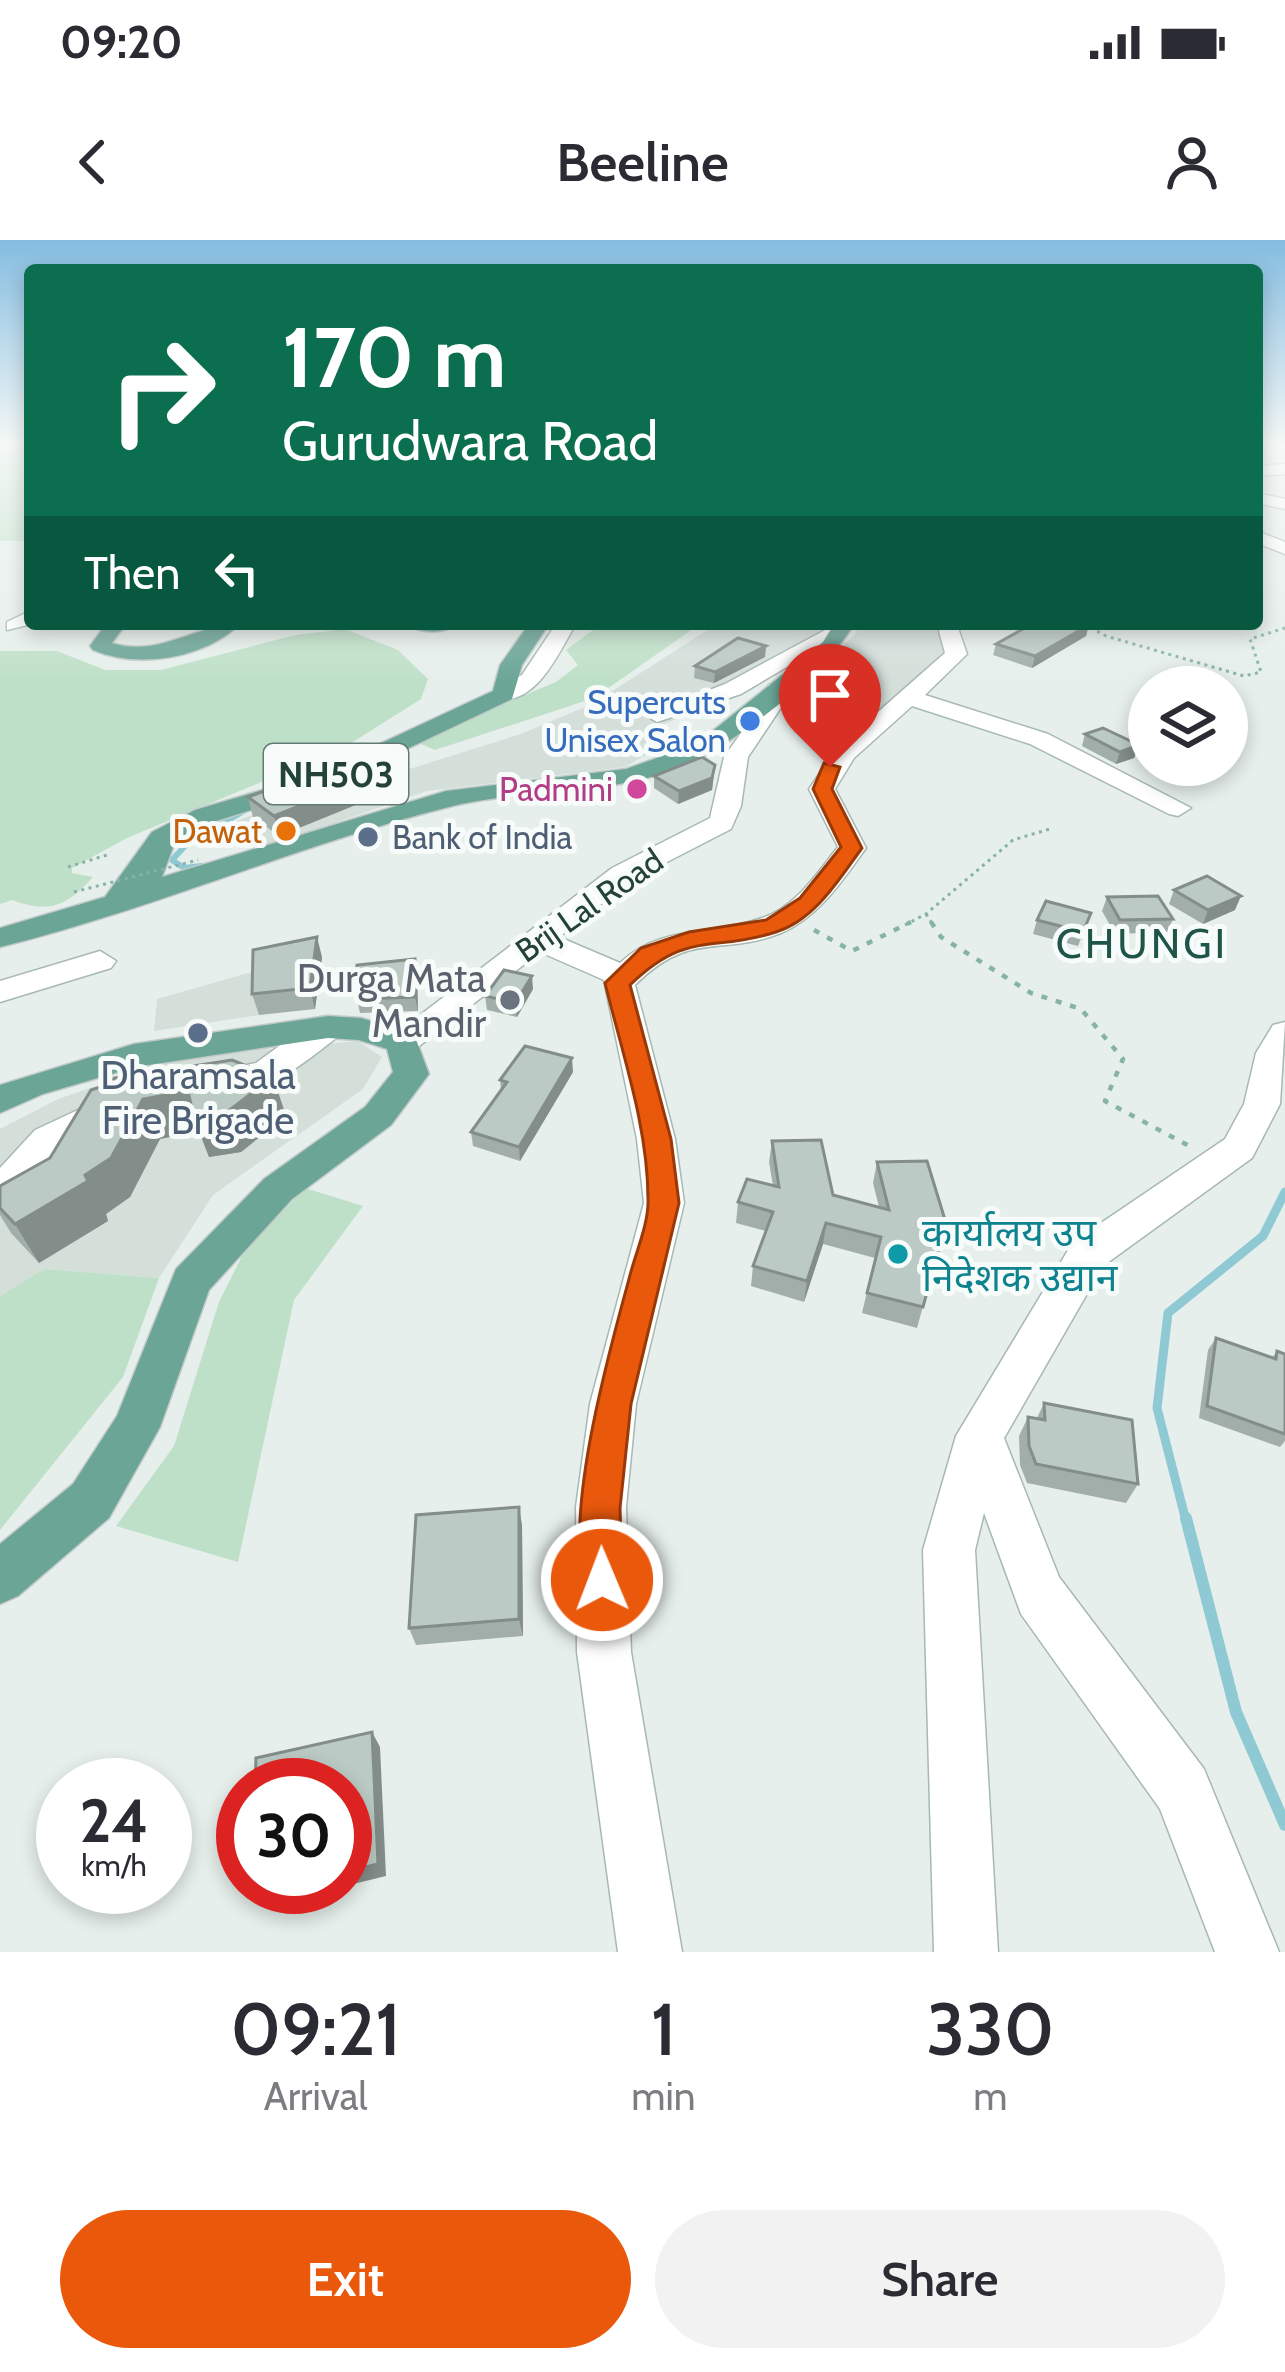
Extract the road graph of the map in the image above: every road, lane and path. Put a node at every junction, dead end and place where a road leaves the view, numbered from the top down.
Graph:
1 (1285, 628) edge
2 (112, 630) edge
3 (217, 630) edge
4 (534, 630) edge
5 (562, 630) edge
6 (834, 630) edge
7 (836, 630) edge
8 (949, 630) edge
9 (1095, 630) edge
10 (777, 690) junction
11 (504, 694) junction
12 (912, 698) junction
13 (657, 716) dead end
14 (1178, 808) dead end
15 (1053, 828) dead end
16 (107, 854) dead end
17 (198, 860) dead end
18 (68, 867) dead end
19 (74, 892) dead end
20 (125, 898) junction
21 (926, 914) junction
22 (788, 916) junction
23 (0, 938) edge
24 (537, 939) junction
25 (100, 961) dead end
26 (624, 977) junction
27 (0, 992) edge
28 (328, 1027) junction
29 (1285, 1033) edge
30 (401, 1042) junction
31 (183, 1090) edge
32 (141, 1098) edge
33 (0, 1100) edge
34 (1213, 1167) junction
35 (0, 1192) edge
36 (980, 1436) junction
37 (0, 1578) edge
38 (650, 1952) edge
39 (966, 1952) edge
40 (1247, 1952) edge

1 - 9 path
2 - 3 main road
4 - 11 main road
5 - 11 street
6 - 13 street
7 - 10 main road
8 - 12 street
10 - 20 main road
10 - 24 street, Brij Lal Road
11 - 20 main road, NH503
12 - 14 street
12 - 22 street
15 - 21 path
16 - 18 path
17 - 19 path, bridge
20 - 23 main road
21 - 22 path
21 - 34 path
22 - 26 street
24 - 26 street
24 - 30 street, Brij Lal Road
25 - 27 street
26 - 38 street
28 - 30 main road
28 - 31 street
28 - 33 main road
29 - 34 street
30 - 37 main road
32 - 35 street
34 - 36 street
36 - 39 street
36 - 40 street

